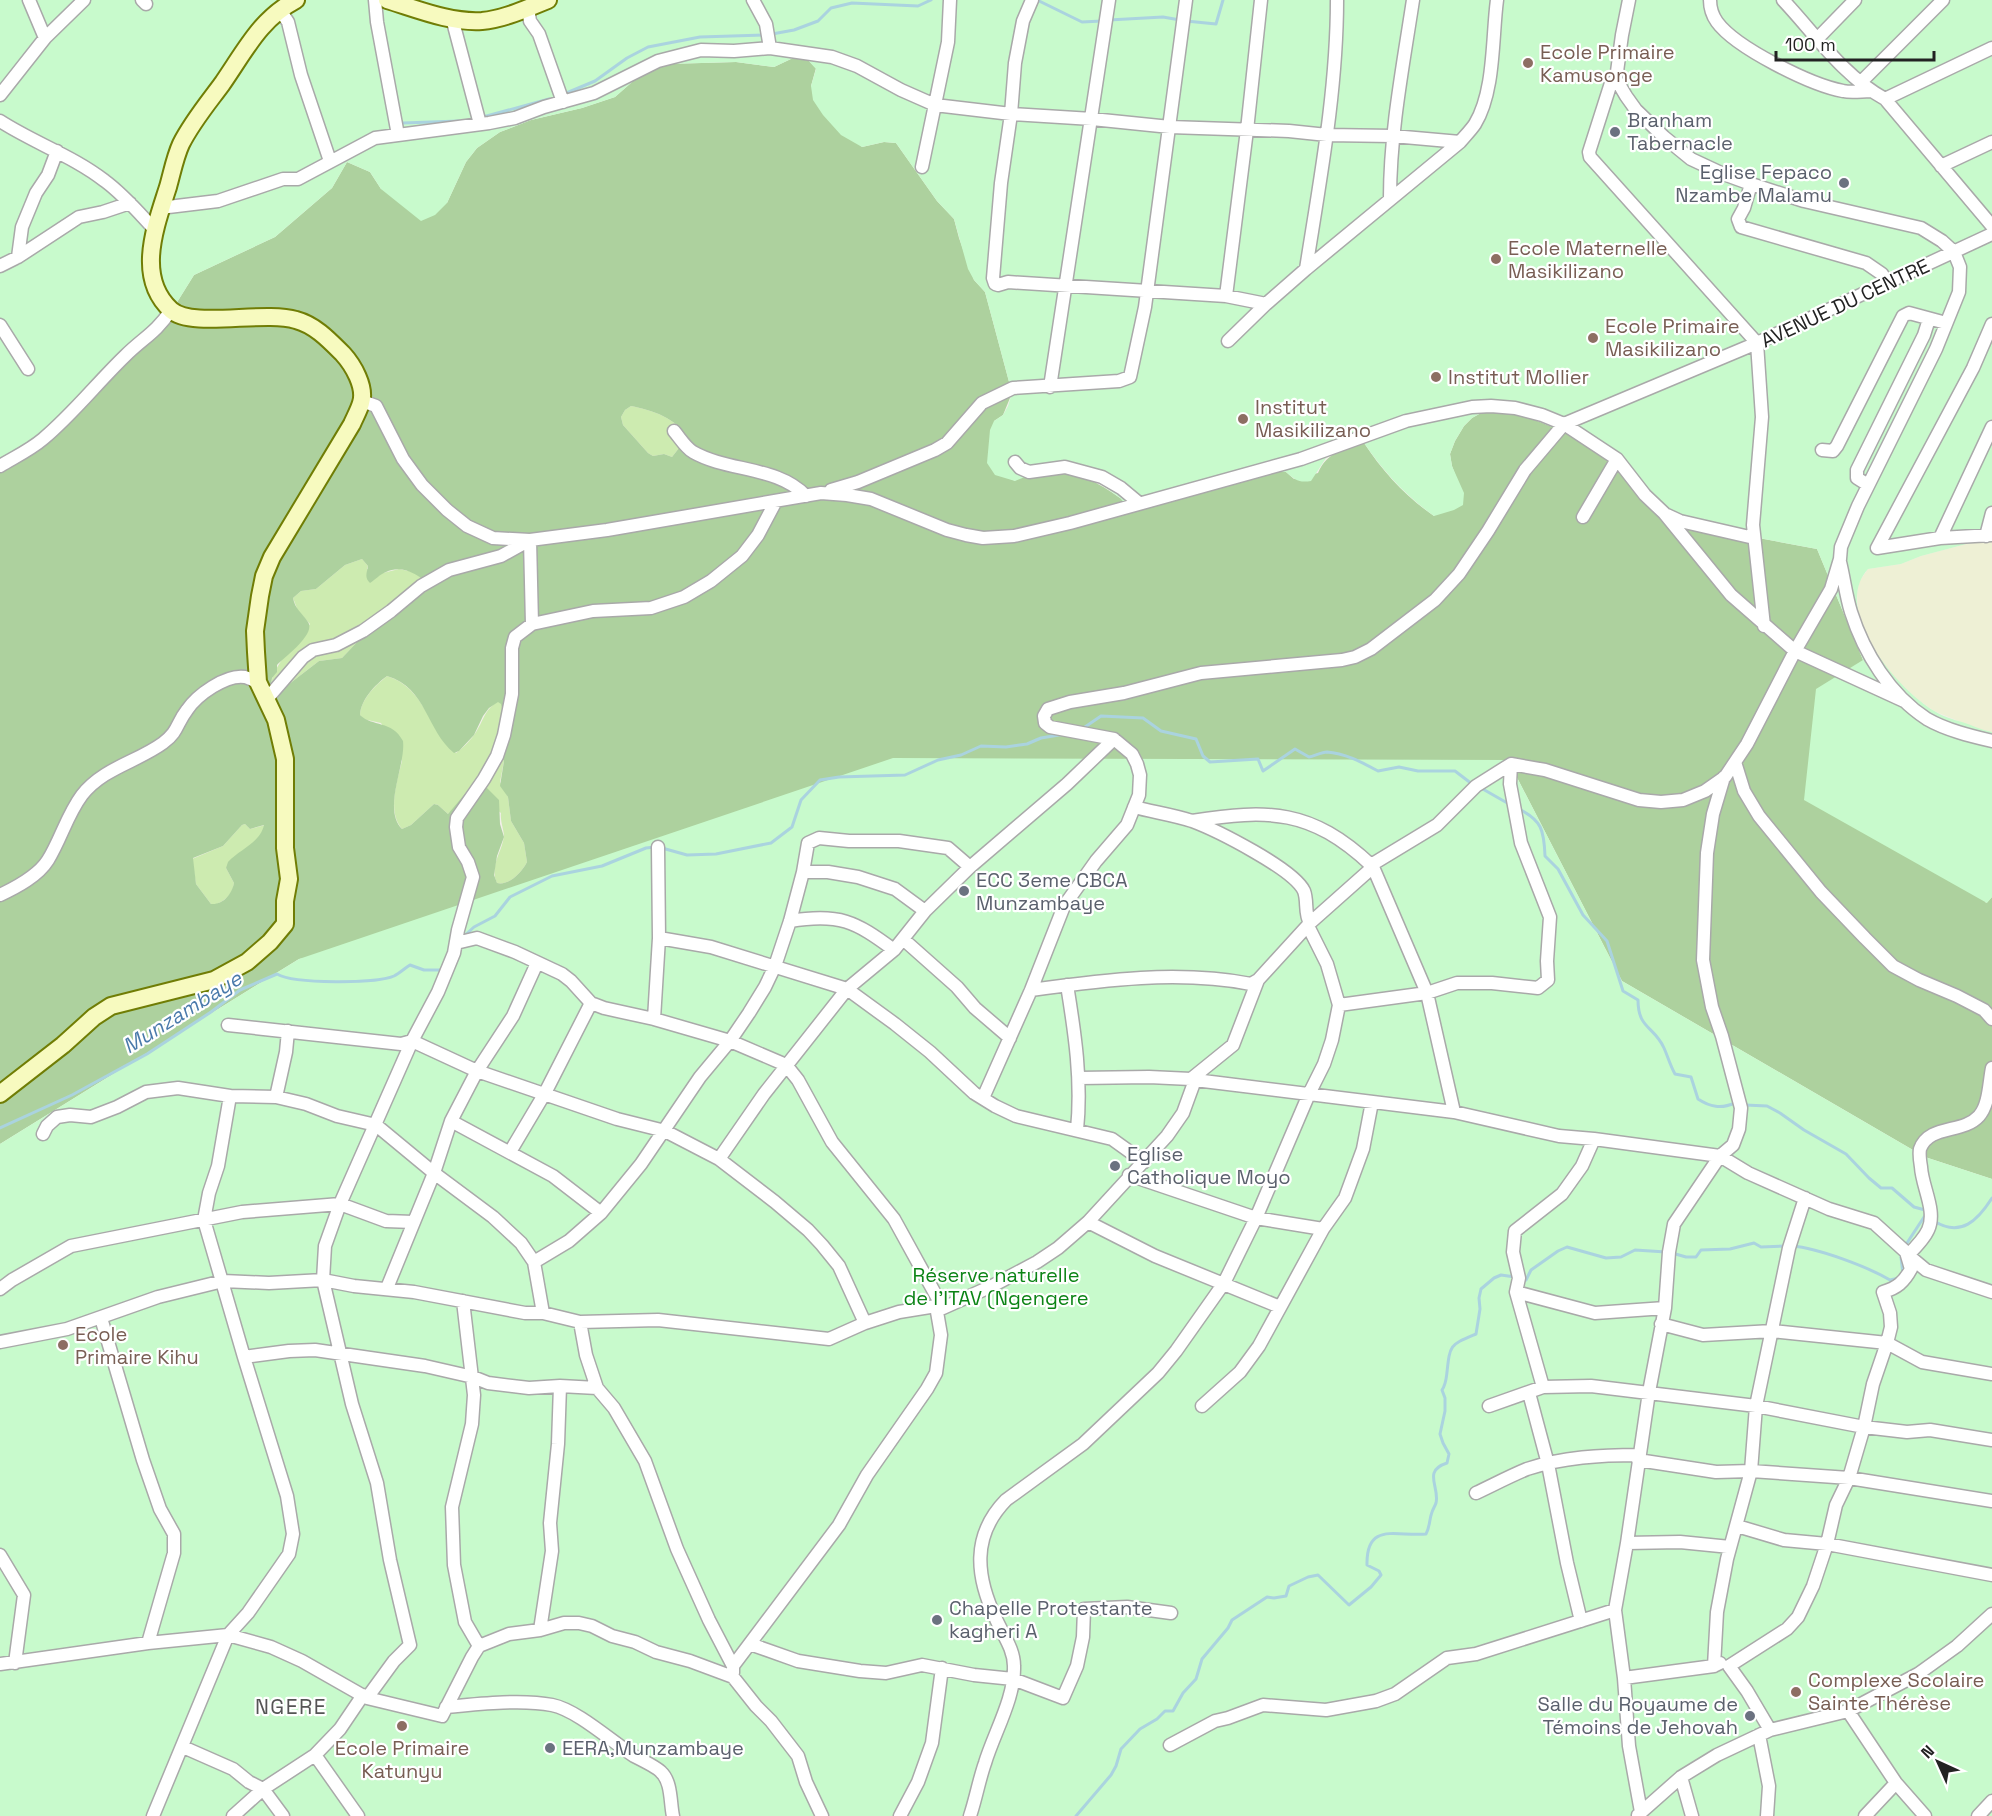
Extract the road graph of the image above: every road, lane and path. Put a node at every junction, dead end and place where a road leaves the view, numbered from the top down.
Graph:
1 (29, 0) edge
2 (84, 0) edge
3 (296, 0) edge
4 (375, 0) edge
5 (387, 0) edge
6 (548, 0) edge
7 (753, 0) edge
8 (950, 0) edge
9 (1032, 0) edge
10 (1109, 0) edge
11 (1186, 0) edge
12 (1261, 0) edge
13 (1337, 0) edge
14 (1413, 0) edge
15 (1497, 0) edge
16 (1629, 0) edge
17 (1710, 0) edge
18 (1783, 0) edge
19 (1855, 0) edge
20 (1943, 0) edge
21 (523, 6) edge
22 (280, 10) junction
23 (452, 18) junction
24 (45, 38) junction
25 (1818, 38) junction
26 (770, 48) junction
27 (1992, 48) edge
28 (1616, 79) junction
29 (1861, 82) junction
30 (1871, 91) junction
31 (0, 95) edge
32 (1885, 99) junction
33 (563, 102) junction
34 (935, 105) junction
35 (1011, 114) junction
36 (1092, 118) junction
37 (0, 121) edge
38 (480, 124) junction
39 (1170, 127) junction
40 (1247, 130) junction
41 (398, 135) junction
42 (1327, 135) junction
43 (1393, 136) junction
44 (1460, 142) junction
45 (1992, 142) edge
46 (57, 151) junction
47 (330, 161) junction
48 (1941, 166) junction
49 (922, 167) dead end
50 (1751, 184) junction
51 (1390, 198) junction
52 (130, 203) junction
53 (160, 208) junction
54 (1992, 226) edge
55 (155, 230) junction
56 (1992, 234) edge
57 (1954, 252) junction
58 (18, 256) junction
59 (0, 266) edge
60 (1306, 269) junction
61 (1888, 283) junction
62 (1067, 285) junction
63 (1146, 290) junction
64 (1226, 296) junction
65 (1266, 304) junction
66 (171, 310) junction
67 (1929, 319) junction
68 (1946, 323) junction
69 (1992, 324) edge
70 (0, 325) edge
71 (1228, 341) dead end
72 (1757, 343) junction
73 (28, 369) dead end
74 (1050, 387) junction
75 (362, 401) junction
76 (1564, 424) junction
77 (1992, 427) edge
78 (674, 431) dead end
79 (1822, 450) dead end
80 (1617, 459) junction
81 (1015, 462) dead end
82 (0, 466) edge
83 (1868, 485) junction
84 (820, 493) junction
85 (806, 496) junction
86 (776, 501) junction
87 (1139, 503) junction
88 (1664, 513) junction
89 (1992, 513) edge
90 (1583, 517) dead end
91 (1989, 535) edge
92 (1755, 538) junction
93 (1940, 538) junction
94 (530, 540) junction
95 (1840, 559) junction
96 (532, 624) junction
97 (1764, 626) junction
98 (1795, 651) junction
99 (258, 682) junction
100 (266, 700) junction
101 (1904, 701) junction
102 (1114, 739) junction
103 (1992, 741) edge
104 (1735, 762) junction
105 (1511, 764) junction
106 (1725, 777) junction
107 (1134, 807) junction
108 (1191, 821) junction
109 (658, 847) dead end
110 (1372, 866) junction
111 (970, 867) junction
112 (803, 872) junction
113 (0, 895) edge
114 (925, 911) junction
115 (790, 921) junction
116 (1309, 924) junction
117 (659, 938) junction
118 (903, 939) junction
119 (455, 948) junction
120 (894, 950) junction
121 (537, 963) junction
122 (775, 966) junction
123 (1258, 980) junction
124 (1067, 985) junction
125 (847, 989) junction
126 (1031, 990) junction
127 (1427, 993) junction
128 (591, 1003) junction
129 (1339, 1005) junction
130 (654, 1019) junction
131 (1992, 1019) edge
132 (228, 1025) dead end
133 (288, 1031) junction
134 (1010, 1038) junction
135 (412, 1041) junction
136 (730, 1041) junction
137 (786, 1065) junction
138 (1992, 1068) edge
139 (477, 1071) junction
140 (1079, 1078) junction
141 (1193, 1080) junction
142 (545, 1093) junction
143 (0, 1094) edge
144 (1309, 1094) junction
145 (230, 1096) junction
146 (276, 1097) junction
147 (982, 1098) junction
148 (1371, 1102) junction
149 (1454, 1112) junction
150 (451, 1121) junction
151 (376, 1125) junction
152 (1077, 1130) junction
153 (665, 1131) junction
154 (43, 1134) dead end
155 (1594, 1139) junction
156 (510, 1152) junction
157 (1720, 1156) junction
158 (719, 1159) junction
159 (1144, 1162) junction
160 (434, 1173) junction
161 (1129, 1175) junction
162 (1805, 1198) junction
163 (340, 1204) junction
164 (601, 1213) junction
165 (1256, 1218) junction
166 (204, 1220) junction
167 (413, 1222) junction
168 (1088, 1222) junction
169 (1323, 1229) junction
170 (1904, 1251) junction
171 (534, 1262) junction
172 (323, 1280) junction
173 (223, 1281) junction
174 (1224, 1283) junction
175 (387, 1288) junction
176 (0, 1289) edge
177 (1516, 1292) junction
178 (1992, 1292) edge
179 (464, 1301) junction
180 (939, 1307) junction
181 (1280, 1307) junction
182 (1665, 1308) junction
183 (543, 1313) junction
184 (101, 1318) junction
185 (580, 1322) junction
186 (865, 1323) junction
187 (1661, 1324) junction
188 (1772, 1331) junction
189 (0, 1342) edge
190 (1887, 1343) junction
191 (339, 1353) junction
192 (244, 1357) junction
193 (1992, 1374) edge
194 (473, 1377) junction
195 (560, 1386) junction
196 (1543, 1387) junction
197 (597, 1388) junction
198 (1649, 1392) junction
199 (1528, 1393) junction
200 (1202, 1406) dead end
201 (1489, 1406) dead end
202 (1756, 1406) junction
203 (1864, 1427) junction
204 (1992, 1440) edge
205 (1639, 1458) junction
206 (1548, 1464) junction
207 (1751, 1471) junction
208 (1849, 1478) junction
209 (1476, 1493) dead end
210 (1992, 1501) edge
211 (1737, 1526) junction
212 (1627, 1543) junction
213 (1827, 1544) junction
214 (1730, 1547) junction
215 (0, 1556) edge
216 (1992, 1575) edge
217 (1615, 1610) junction
218 (1171, 1613) dead end
219 (1992, 1614) edge
220 (1581, 1621) junction
221 (1981, 1625) junction
222 (540, 1630) junction
223 (1992, 1634) edge
224 (228, 1635) junction
225 (148, 1642) junction
226 (1768, 1642) junction
227 (750, 1644) junction
228 (479, 1647) junction
229 (15, 1663) junction
230 (0, 1664) edge
231 (1714, 1666) junction
232 (942, 1668) junction
233 (733, 1672) junction
234 (1624, 1678) junction
235 (1013, 1679) junction
236 (365, 1697) junction
237 (446, 1707) junction
238 (1848, 1711) junction
239 (1765, 1732) junction
240 (1170, 1745) dead end
241 (183, 1747) junction
242 (315, 1755) junction
243 (1681, 1777) junction
244 (1896, 1783) junction
245 (263, 1788) junction
246 (1992, 1801) edge
247 (1640, 1814) edge
248 (157, 1815) edge
249 (233, 1816) edge
250 (283, 1816) edge
251 (358, 1816) edge
252 (673, 1816) edge
253 (822, 1816) edge
254 (900, 1816) edge
255 (970, 1816) edge
256 (1692, 1816) edge
257 (1767, 1816) edge
258 (1865, 1816) edge
259 (1925, 1816) edge
260 (1978, 1816) edge

1 - 24 street
2 - 24 street
3 - 22 street
4 - 41 street
5 - 23 street
6 - 21 street
7 - 26 street
8 - 34 street
9 - 35 street
10 - 36 street
11 - 39 street
12 - 40 street
13 - 42 street
14 - 43 street
15 - 44 street
16 - 28 street
17 - 30 street
18 - 25 street
19 - 25 street
20 - 29 street
21 - 23 street
21 - 33 street
22 - 47 street
22 - 53 street
23 - 38 street
24 - 31 street
25 - 29 street
26 - 33 street
26 - 34 street
27 - 32 street
28 - 50 street
28 - 72 street
29 - 30 street
30 - 32 street
32 - 48 street
33 - 38 street
34 - 35 street
34 - 49 street
35 - 36 street
35 - 62 street
36 - 39 street
36 - 62 street
37 - 46 street
38 - 41 street
39 - 40 street
39 - 63 street
40 - 42 street
40 - 64 street
41 - 47 street
42 - 43 street
42 - 60 street
43 - 44 street
43 - 51 street
44 - 51 street
45 - 48 street
46 - 52 street
46 - 58 street
47 - 53 street
48 - 54 street
50 - 57 street
50 - 61 street
51 - 60 street
52 - 55 street
52 - 58 street
53 - 55 street
55 - 66 street
56 - 57 street, AVENUE DU CENTRE
57 - 61 street, AVENUE DU CENTRE
57 - 68 street
58 - 59 street
60 - 65 street
61 - 72 street, AVENUE DU CENTRE
62 - 63 street
62 - 74 street
63 - 64 street
63 - 74 street
64 - 65 street
65 - 71 street
66 - 75 street
66 - 82 street
67 - 68 street
67 - 79 street
67 - 83 street
68 - 83 street
69 - 93 street
70 - 73 street
72 - 76 street, AVENUE DU CENTRE
72 - 92 street
74 - 84 street
75 - 94 street
75 - 99 street
76 - 80 street
76 - 87 street
76 - 102 street
77 - 93 street
78 - 85 street
80 - 88 street
80 - 90 street
81 - 87 street
83 - 95 street
84 - 85 street
84 - 87 street
85 - 86 street
86 - 94 street
86 - 96 street
88 - 92 street
88 - 97 street
89 - 91 street
91 - 93 street
92 - 97 street
94 - 96 street
94 - 100 street
95 - 98 street
95 - 101 street
96 - 119 street
97 - 98 street
98 - 101 street
98 - 104 street
99 - 100 street
99 - 113 street
100 - 143 street
101 - 103 street
102 - 107 street
102 - 111 street
104 - 106 street
104 - 131 street
105 - 106 street
105 - 110 street
105 - 127 street
106 - 157 street
107 - 108 street
107 - 126 street
108 - 110 street
108 - 116 street
109 - 117 street
110 - 116 street
110 - 127 street
111 - 112 street
111 - 114 street
112 - 114 street
112 - 115 street
114 - 118 street
115 - 120 street
115 - 122 street
116 - 123 street
116 - 129 street
117 - 122 street
117 - 130 street
118 - 120 street
118 - 134 street
119 - 121 street
119 - 135 street
120 - 125 street
121 - 128 street
121 - 139 street
122 - 125 street
122 - 136 street
123 - 124 street
123 - 141 street
124 - 126 street
124 - 140 street
125 - 137 street
125 - 147 street
126 - 134 street
127 - 129 street
127 - 149 street
128 - 130 street
128 - 142 street
129 - 144 street
130 - 136 street
132 - 133 street
133 - 135 street
133 - 146 street
134 - 147 street
135 - 139 street
135 - 151 street
136 - 137 street
136 - 153 street
137 - 158 street
137 - 180 street
138 - 170 street
139 - 142 street
139 - 150 street
140 - 141 street
140 - 152 street
141 - 144 street
141 - 159 street
142 - 153 street
142 - 156 street
144 - 148 street
144 - 165 street
145 - 146 street
145 - 154 street
145 - 166 street
146 - 151 street
147 - 152 street
148 - 149 street
148 - 169 street
149 - 155 street
150 - 156 street
150 - 160 street
151 - 160 street
151 - 163 street
152 - 159 street
153 - 158 street
153 - 164 street
155 - 157 street
155 - 177 street
156 - 164 street
157 - 162 street
157 - 182 street
158 - 186 street
159 - 161 street
160 - 167 street
160 - 171 street
161 - 165 street
161 - 168 street
162 - 170 street
162 - 188 street
163 - 166 street
163 - 167 street
163 - 172 street
164 - 171 street
165 - 169 street
165 - 174 street
166 - 173 street
166 - 176 street
167 - 175 street
168 - 174 street
168 - 180 street
169 - 181 street
170 - 178 street
170 - 190 street
171 - 183 street
172 - 173 street
172 - 175 street
172 - 191 street
173 - 184 street
173 - 192 street
174 - 181 street
174 - 235 street
175 - 179 street
177 - 182 street
177 - 196 street
179 - 183 street
179 - 194 street
180 - 186 street
180 - 227 street
181 - 200 street
182 - 187 street
183 - 185 street
184 - 189 street
184 - 225 street
185 - 186 street
185 - 197 street
187 - 188 street
187 - 198 street
188 - 190 street
188 - 202 street
190 - 193 street
190 - 203 street
191 - 192 street
191 - 194 street
191 - 236 street
192 - 224 street
194 - 195 street
194 - 228 street
195 - 197 street
195 - 222 street
196 - 198 street
196 - 199 street
197 - 233 street
198 - 202 street
198 - 205 street
199 - 201 street
199 - 206 street
202 - 203 street
202 - 207 street
203 - 204 street
203 - 208 street
205 - 206 street
205 - 207 street
205 - 212 street
206 - 209 street
206 - 220 street
207 - 208 street
207 - 211 street
208 - 210 street
208 - 213 street
211 - 213 street
211 - 214 street
212 - 214 street
212 - 217 street
213 - 216 street
213 - 226 street
214 - 231 street
215 - 229 street
217 - 220 street
217 - 234 street
218 - 235 street
219 - 221 street
220 - 240 street
221 - 223 street
221 - 238 street
222 - 228 street
222 - 233 street
224 - 225 street
224 - 236 street
224 - 241 street
225 - 229 street
226 - 231 street
226 - 239 street
227 - 232 street
227 - 233 street
228 - 237 street
229 - 230 street
231 - 234 street
232 - 235 street
232 - 254 street
233 - 253 street
234 - 247 street
235 - 255 street
236 - 237 street
236 - 242 street
237 - 252 street
238 - 239 street
238 - 244 street
239 - 243 street
239 - 257 street
241 - 245 street
241 - 248 street
242 - 245 street
242 - 251 street
243 - 247 street
243 - 256 street
244 - 258 street
244 - 259 street
245 - 249 street
245 - 250 street
246 - 260 street

